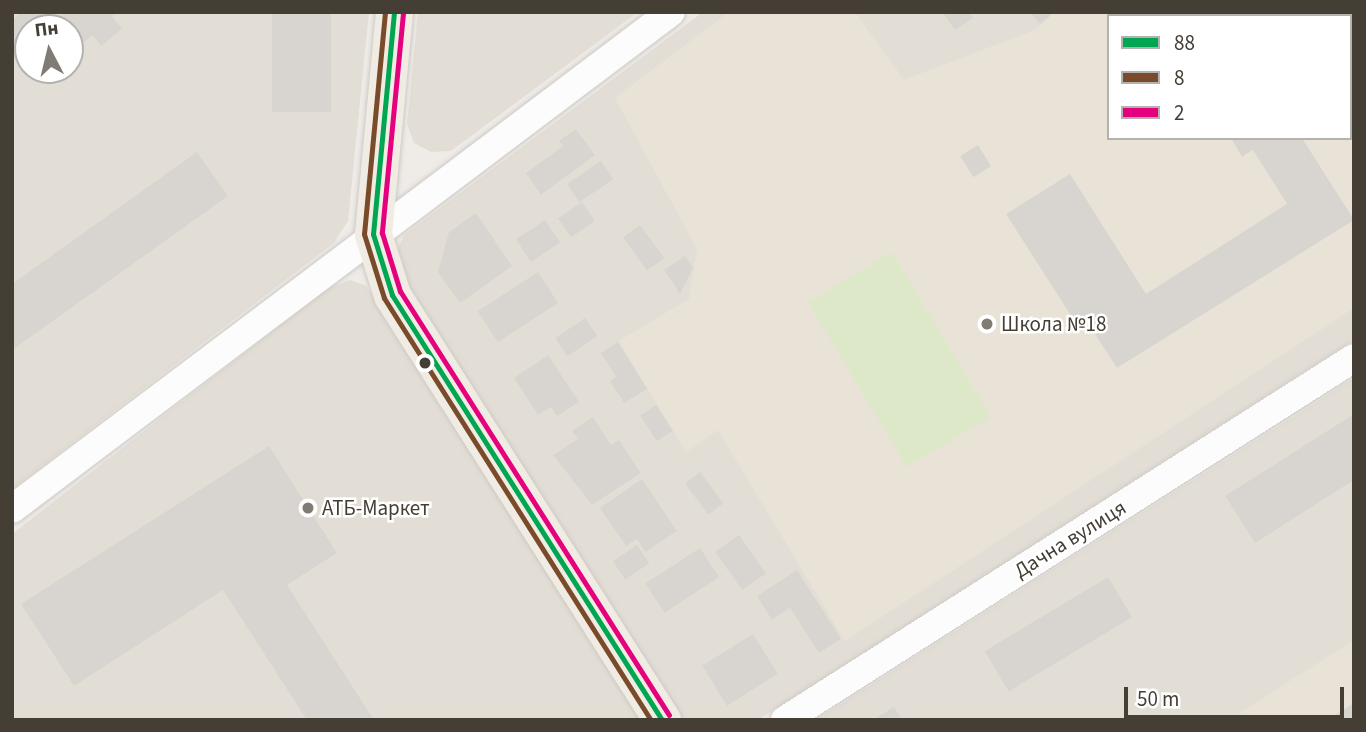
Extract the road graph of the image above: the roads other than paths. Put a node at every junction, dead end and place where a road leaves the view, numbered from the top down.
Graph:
1 (394, 12) edge
2 (671, 12) edge
3 (373, 233) junction
4 (1354, 358) edge
5 (12, 509) edge
6 (662, 720) edge
7 (785, 720) edge

1 - 3 main road
2 - 3 street
3 - 5 street
3 - 6 main road
4 - 7 street, Дачна вулиця

